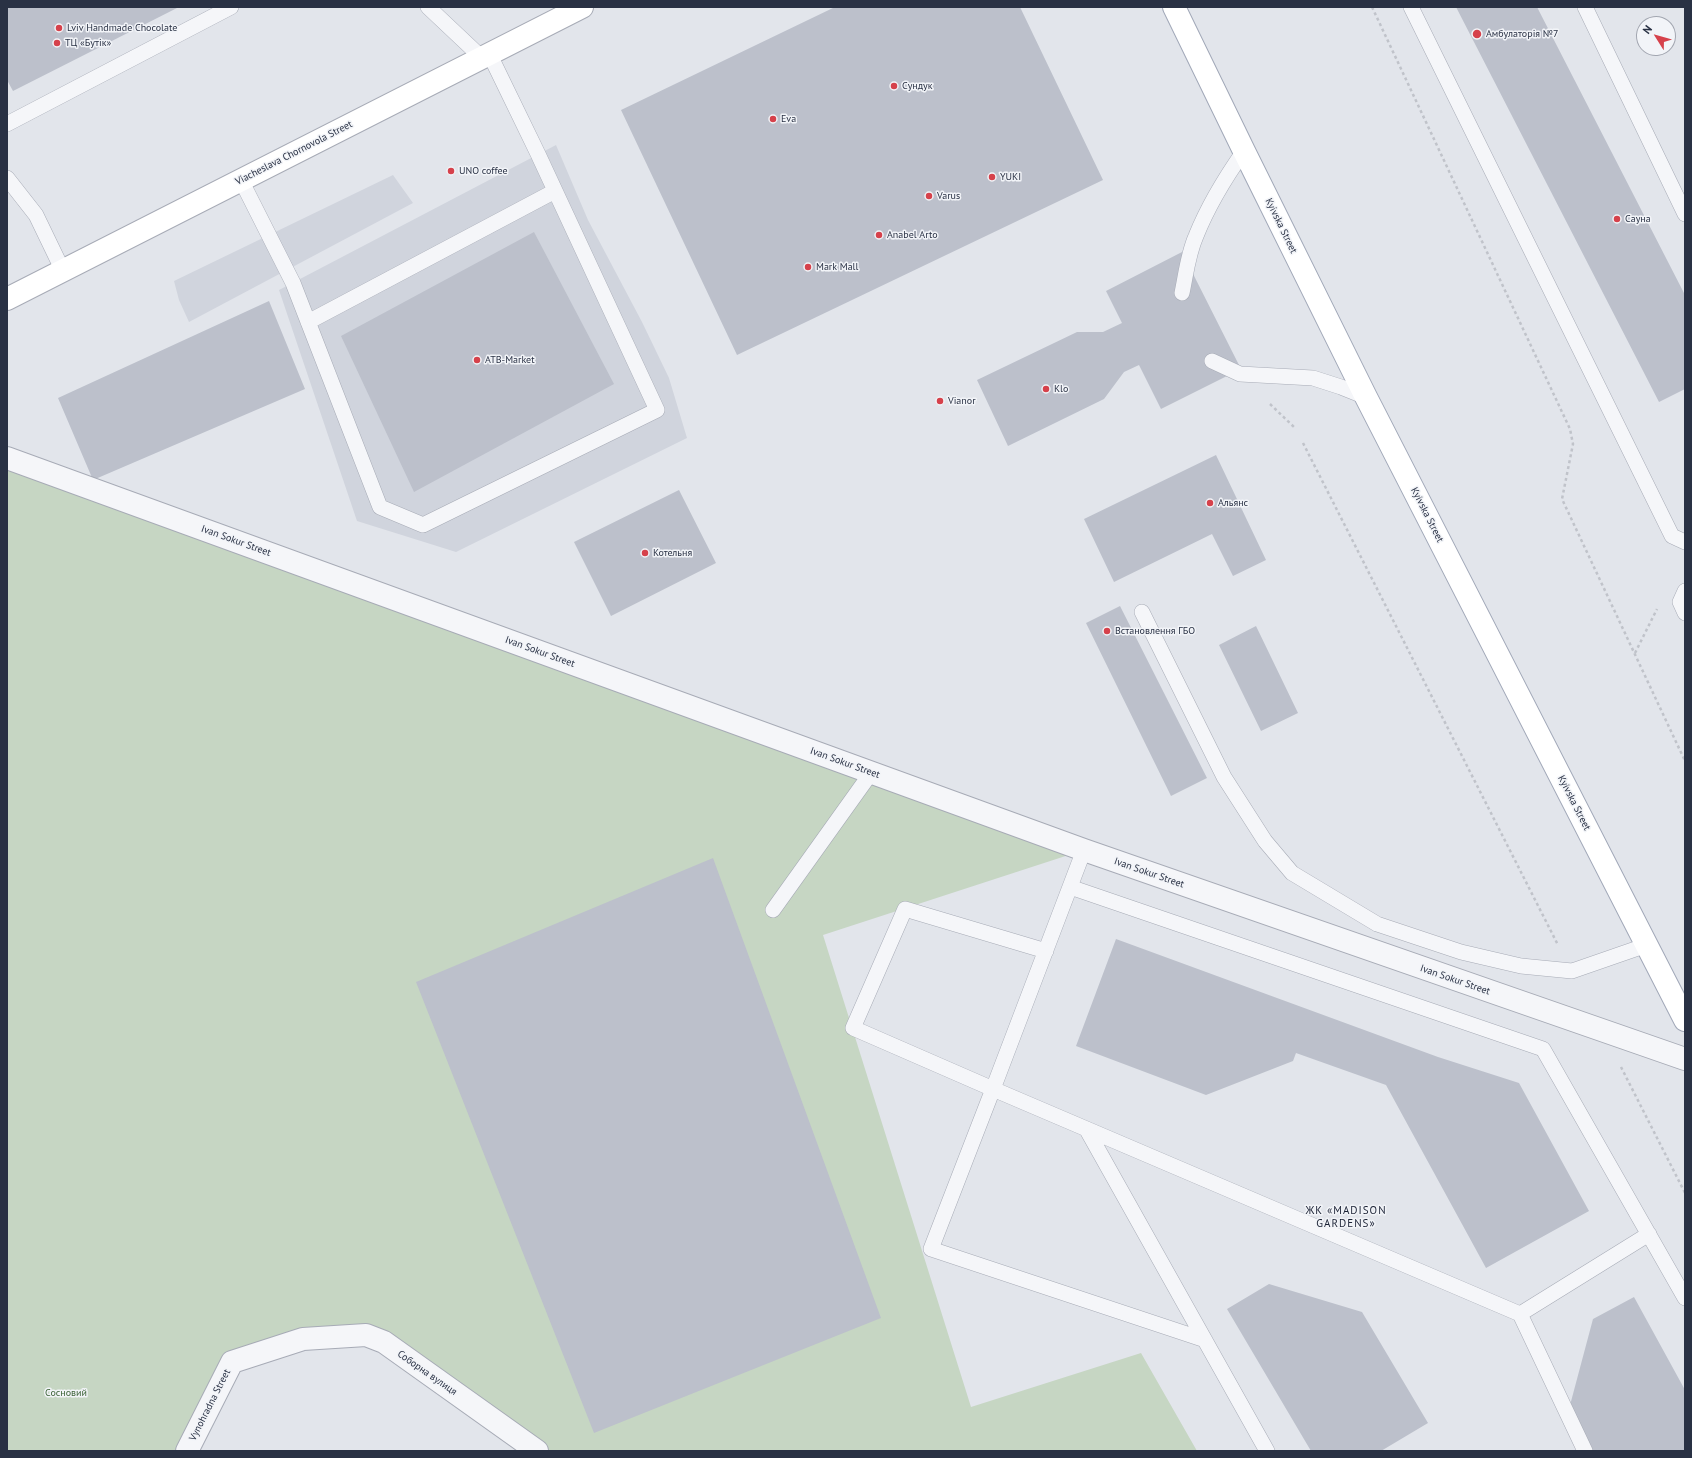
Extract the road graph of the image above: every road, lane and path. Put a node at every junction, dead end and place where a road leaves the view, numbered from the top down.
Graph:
1 (231, 7) edge
2 (428, 7) edge
3 (582, 7) edge
4 (1174, 7) edge
5 (1372, 7) edge
6 (1411, 7) edge
7 (1585, 7) edge
8 (485, 55) junction
9 (7, 124) edge
10 (1244, 151) junction
11 (7, 178) edge
12 (240, 180) junction
13 (555, 191) junction
14 (1685, 214) edge
15 (63, 271) junction
16 (1182, 293) dead end
17 (7, 299) edge
18 (308, 322) junction
19 (1212, 361) dead end
20 (1366, 397) junction
21 (1270, 404) dead end
22 (1294, 427) dead end
23 (1303, 443) dead end
24 (7, 458) edge
25 (1685, 542) edge
26 (1685, 591) edge
27 (1142, 612) dead end
28 (1685, 613) edge
29 (1685, 761) edge
30 (871, 772) junction
31 (1084, 850) junction
32 (1070, 887) junction
33 (773, 910) dead end
34 (1647, 945) junction
35 (1046, 951) junction
36 (1572, 971) junction
37 (1685, 1020) edge
38 (1602, 1031) junction
39 (1685, 1059) edge
40 (993, 1089) junction
41 (1087, 1130) junction
42 (1685, 1194) edge
43 (1649, 1234) junction
44 (1685, 1298) edge
45 (1520, 1314) junction
46 (303, 1339) joint
47 (1205, 1340) junction
48 (187, 1451) edge
49 (536, 1451) edge
50 (1267, 1451) edge
51 (1585, 1451) edge

1 - 9 lane
2 - 8 lane
3 - 8 main road, Viacheslava Chornovola Street
4 - 10 main road, Kyivska Street
5 - 29 path
6 - 25 lane
7 - 14 lane
8 - 12 main road, Viacheslava Chornovola Street
8 - 13 lane
10 - 16 lane
10 - 20 main road, Kyivska Street
11 - 15 lane
12 - 15 main road, Viacheslava Chornovola Street
12 - 18 lane
13 - 18 lane
13 - 18 lane
15 - 17 main road, Viacheslava Chornovola Street
19 - 20 lane
20 - 34 main road, Kyivska Street
21 - 22 path
23 - 36 path
24 - 30 street, Ivan Sokur Street
26 - 28 lane
27 - 36 lane
30 - 31 street, Ivan Sokur Street
30 - 33 lane
31 - 32 lane
31 - 38 street, Ivan Sokur Street
32 - 35 lane
32 - 43 lane
34 - 36 lane
34 - 37 main road, Kyivska Street
35 - 40 lane
35 - 40 lane
38 - 39 street, Ivan Sokur Street
38 - 42 path
40 - 41 lane
40 - 47 lane
41 - 45 lane
41 - 47 lane
43 - 44 lane
43 - 45 lane
45 - 51 lane
46 - 48 street, Vynohradna Street
46 - 49 street, Соборна вулиця
47 - 50 lane

